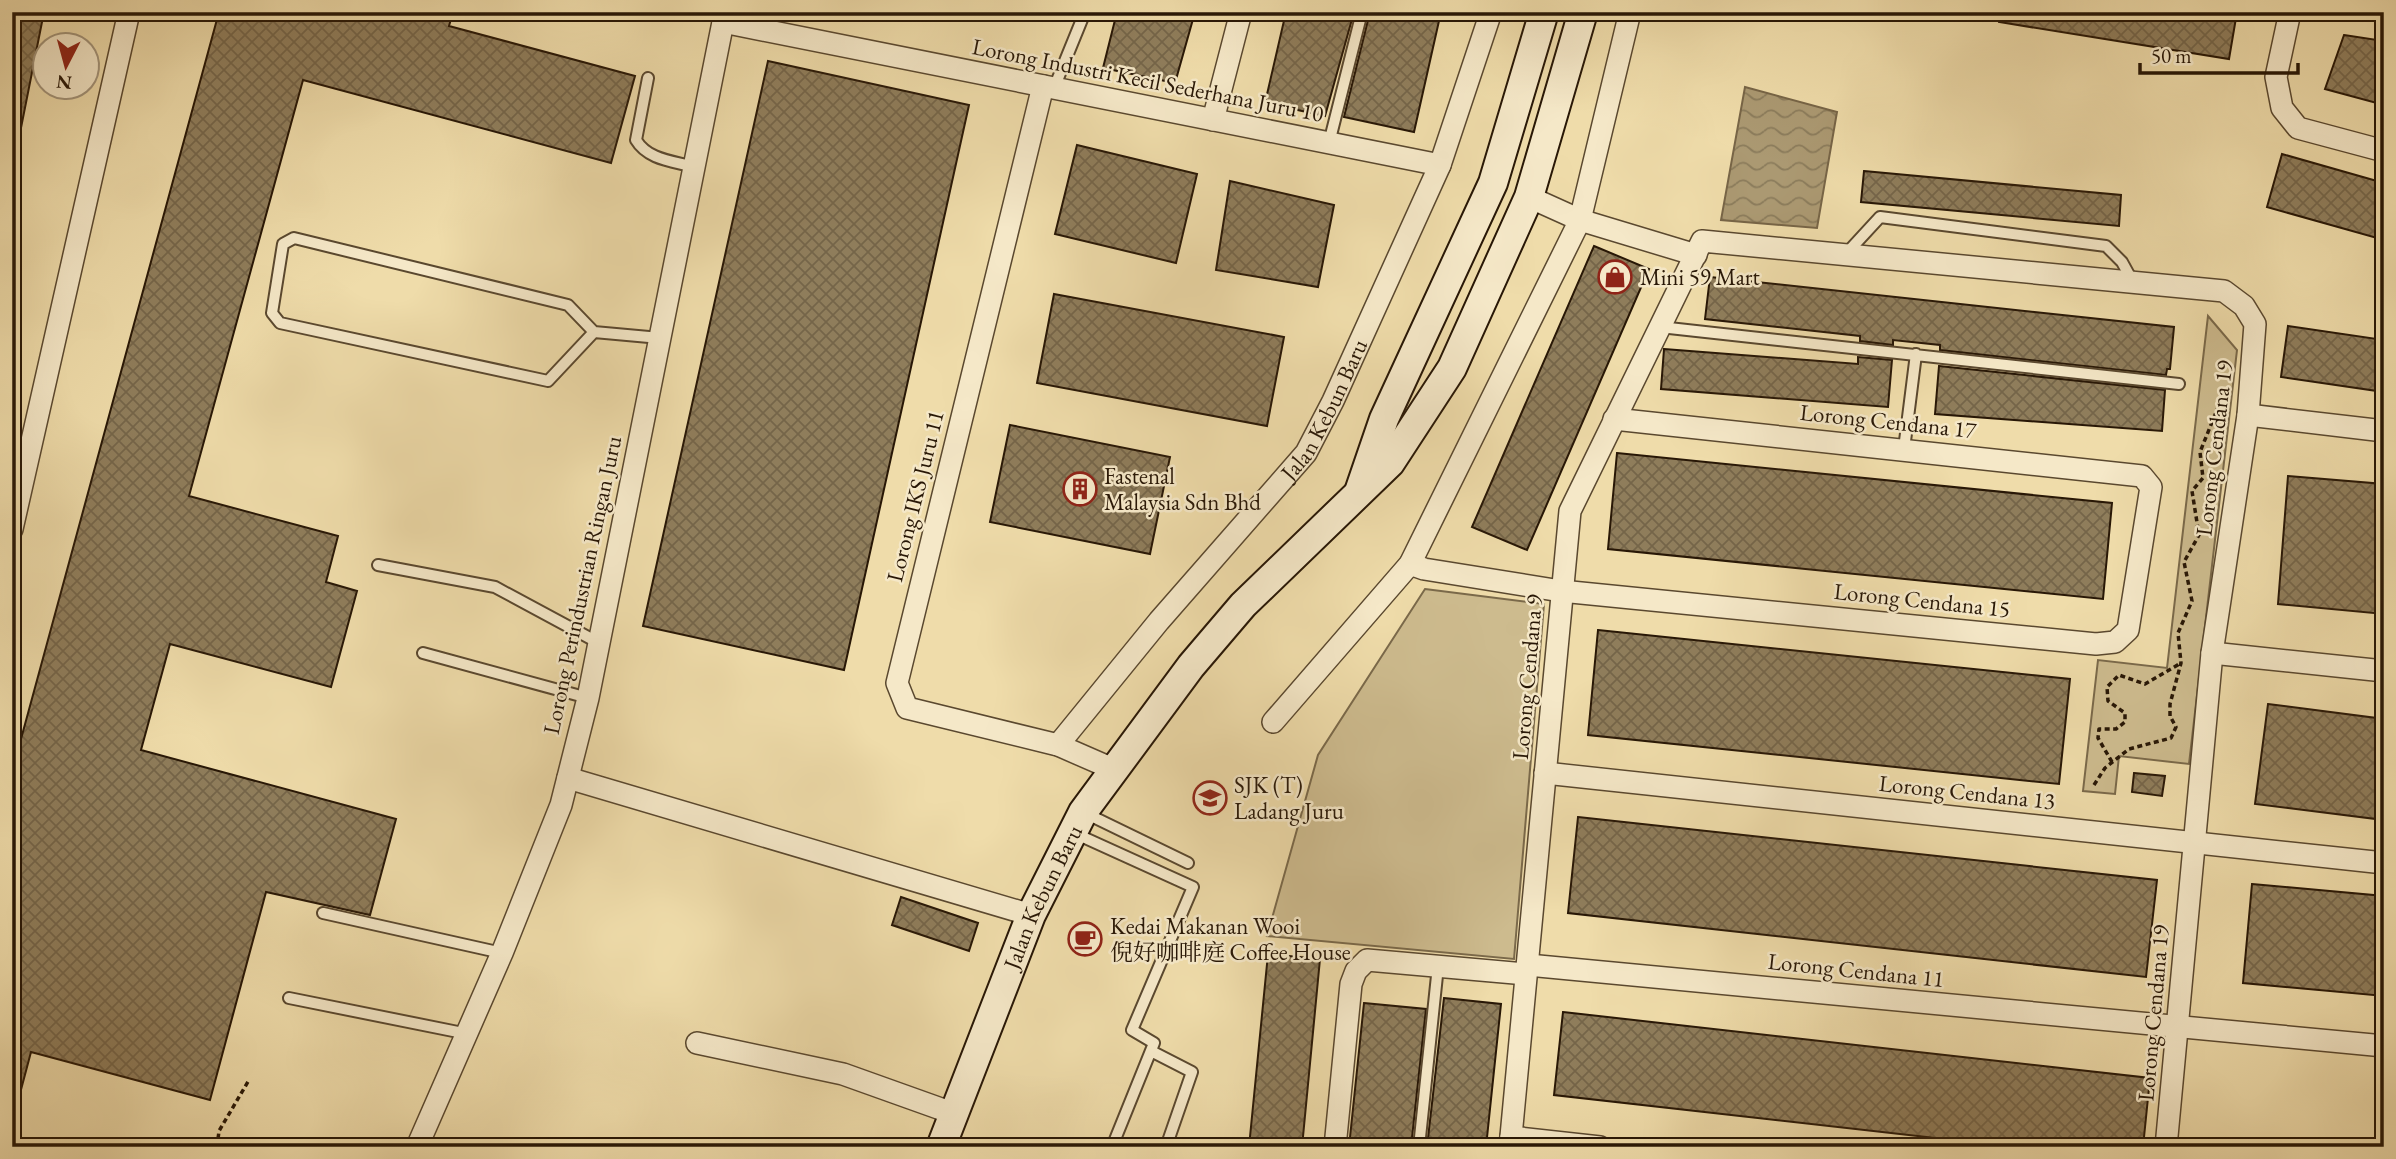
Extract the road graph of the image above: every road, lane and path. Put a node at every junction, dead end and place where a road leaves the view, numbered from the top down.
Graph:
1 (129, 12) edge
2 (1085, 12) edge
3 (1241, 12) edge
4 (1362, 12) edge
5 (1491, 12) edge
6 (1544, 12) edge
7 (1583, 12) edge
8 (1630, 12) edge
9 (2290, 12) edge
10 (724, 17) edge
11 (648, 78) dead end
12 (1048, 87) junction
13 (1213, 120) junction
14 (1329, 143) junction
15 (2384, 151) edge
16 (1440, 165) junction
17 (694, 167) junction
18 (1529, 197) junction
19 (1580, 220) junction
20 (1699, 248) junction
21 (1844, 255) junction
22 (2133, 282) junction
23 (1660, 327) junction
24 (594, 332) junction
25 (660, 338) junction
26 (1916, 354) junction
27 (2179, 384) dead end
28 (2223, 395) dead end
29 (2248, 415) junction
30 (1614, 419) junction
31 (2384, 431) edge
32 (1904, 449) junction
33 (2151, 487) joint
34 (1360, 489) junction
35 (12, 529) edge
36 (1410, 564) junction
37 (378, 565) dead end
38 (1561, 591) junction
39 (599, 643) junction
40 (423, 653) dead end
41 (2212, 653) junction
42 (2182, 663) junction
43 (2384, 671) edge
44 (588, 698) junction
45 (1273, 722) dead end
46 (1058, 745) junction
47 (2112, 762) junction
48 (1113, 769) junction
49 (1545, 773) junction
50 (568, 778) junction
51 (2094, 785) dead end
52 (1077, 821) junction
53 (2194, 844) junction
54 (1188, 863) dead end
55 (2384, 863) edge
56 (323, 913) dead end
57 (1031, 915) junction
58 (502, 953) junction
59 (1438, 966) junction
60 (1527, 970) junction
61 (289, 999) dead end
62 (2179, 1028) junction
63 (468, 1034) junction
64 (697, 1043) dead end
65 (2384, 1046) edge
66 (1151, 1051) junction
67 (249, 1080) dead end
68 (955, 1114) junction
69 (1510, 1142) edge
70 (217, 1147) edge
71 (417, 1147) edge
72 (941, 1147) edge
73 (1112, 1147) edge
74 (1166, 1147) edge
75 (1335, 1147) edge
76 (1419, 1147) edge
77 (1600, 1147) edge
78 (2166, 1147) edge

1 - 35 street
2 - 12 lane
3 - 13 street
4 - 14 lane
5 - 16 street, Jalan Kebun Baru
6 - 34 street, Jalan Kebun Baru
7 - 18 street, Jalan Kebun Baru
8 - 19 street
9 - 15 street
10 - 12 street, Lorong Industri Kecil Sederhana Juru 10
10 - 17 street, Lorong Perindustrian Ringan Juru
11 - 17 lane
12 - 13 street, Lorong Industri Kecil Sederhana Juru 10
12 - 46 street, Lorong IKS Juru 11
13 - 14 street, Lorong Industri Kecil Sederhana Juru 10
14 - 16 street, Lorong Industri Kecil Sederhana Juru 10
16 - 46 street, Jalan Kebun Baru
17 - 25 street, Lorong Perindustrian Ringan Juru
18 - 19 street, Lorong Cendana 19
18 - 34 street, Jalan Kebun Baru
19 - 20 street, Lorong Cendana 19
19 - 36 street
20 - 21 street, Lorong Cendana 19
20 - 23 street, Lorong Cendana 9
21 - 22 street, Lorong Cendana 19
21 - 22 lane
22 - 29 street, Lorong Cendana 19
23 - 26 lane
23 - 30 street, Lorong Cendana 9
24 - 24 lane
24 - 25 lane
25 - 39 street, Lorong Perindustrian Ringan Juru
26 - 27 lane
26 - 32 lane
28 - 42 path
29 - 31 street
29 - 41 street, Lorong Cendana 19
30 - 32 street, Lorong Cendana 17
30 - 38 street, Lorong Cendana 9
32 - 33 street, Lorong Cendana 17
33 - 38 street, Lorong Cendana 15
34 - 48 street, Jalan Kebun Baru
36 - 38 street, Lorong Cendana 15
36 - 45 street
37 - 39 lane
38 - 49 street, Lorong Cendana 9
39 - 44 street, Lorong Perindustrian Ringan Juru
40 - 44 lane
41 - 43 street
41 - 53 street, Lorong Cendana 19
42 - 47 path
42 - 47 path
44 - 50 street, Lorong Perindustrian Ringan Juru
46 - 48 street, Lorong IKS Juru 11
47 - 51 path
48 - 52 street, Jalan Kebun Baru
49 - 53 street, Lorong Cendana 13
49 - 60 street, Lorong Cendana 9
50 - 57 street
50 - 58 street, Lorong Perindustrian Ringan Juru
52 - 54 lane
52 - 57 street, Jalan Kebun Baru
52 - 66 lane
53 - 55 street, Lorong Cendana 13
53 - 62 street, Lorong Cendana 19
56 - 58 lane
57 - 68 street, Jalan Kebun Baru
58 - 63 street, Lorong Perindustrian Ringan Juru
59 - 60 street, Lorong Cendana 11
59 - 75 street, Lorong Cendana 11
59 - 76 lane
60 - 62 street, Lorong Cendana 11
60 - 69 street, Lorong Cendana 9
61 - 63 lane
62 - 65 street, Lorong Cendana 11
62 - 78 street, Lorong Cendana 19
63 - 71 street, Lorong Perindustrian Ringan Juru
64 - 68 street
66 - 73 lane
66 - 74 lane
67 - 70 path
68 - 72 street, Jalan Kebun Baru
69 - 77 street

